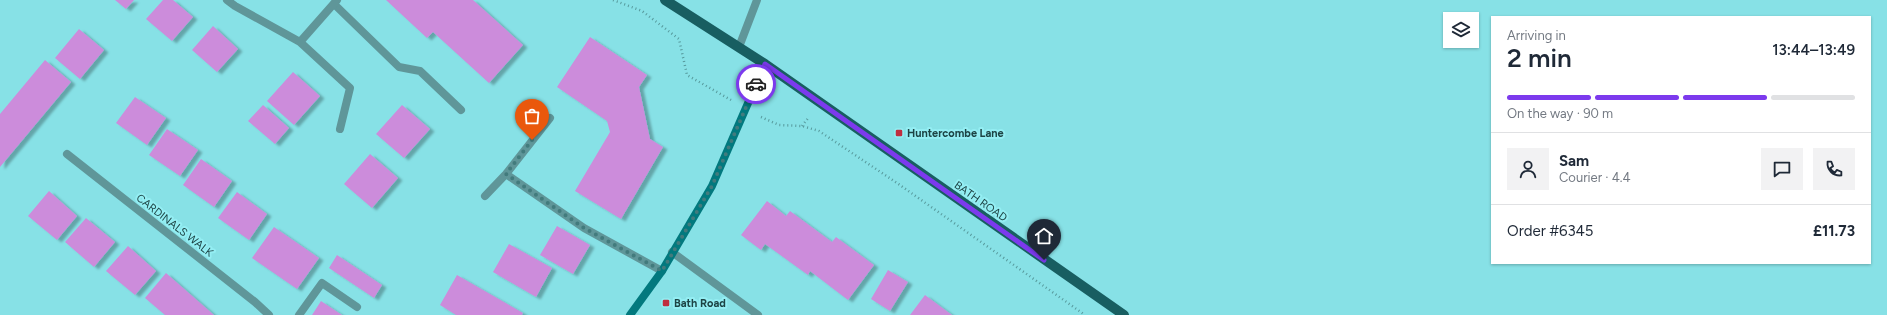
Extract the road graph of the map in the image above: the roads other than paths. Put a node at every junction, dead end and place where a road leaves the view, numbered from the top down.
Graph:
1 (227, 0) edge
2 (665, 0) edge
3 (758, 0) edge
4 (335, 2) edge
5 (300, 42) junction
6 (738, 47) junction
7 (765, 64) junction
8 (461, 110) dead end
9 (550, 118) dead end
10 (340, 129) dead end
11 (67, 154) dead end
12 (506, 174) junction
13 (485, 196) dead end
14 (672, 252) junction
15 (662, 271) junction
16 (357, 307) dead end
17 (269, 315) edge
18 (299, 315) edge
19 (630, 315) edge
20 (758, 315) edge
21 (1124, 315) edge

1 - 5 street
2 - 6 main road, BATH ROAD
3 - 6 street
4 - 5 street
4 - 8 street
5 - 10 street
6 - 7 main road, BATH ROAD
7 - 14 street
7 - 21 main road, BATH ROAD
9 - 12 street
11 - 17 street, CARDINALS WALK
12 - 13 street
12 - 15 street
14 - 15 street
14 - 20 street
15 - 19 street
16 - 18 street

